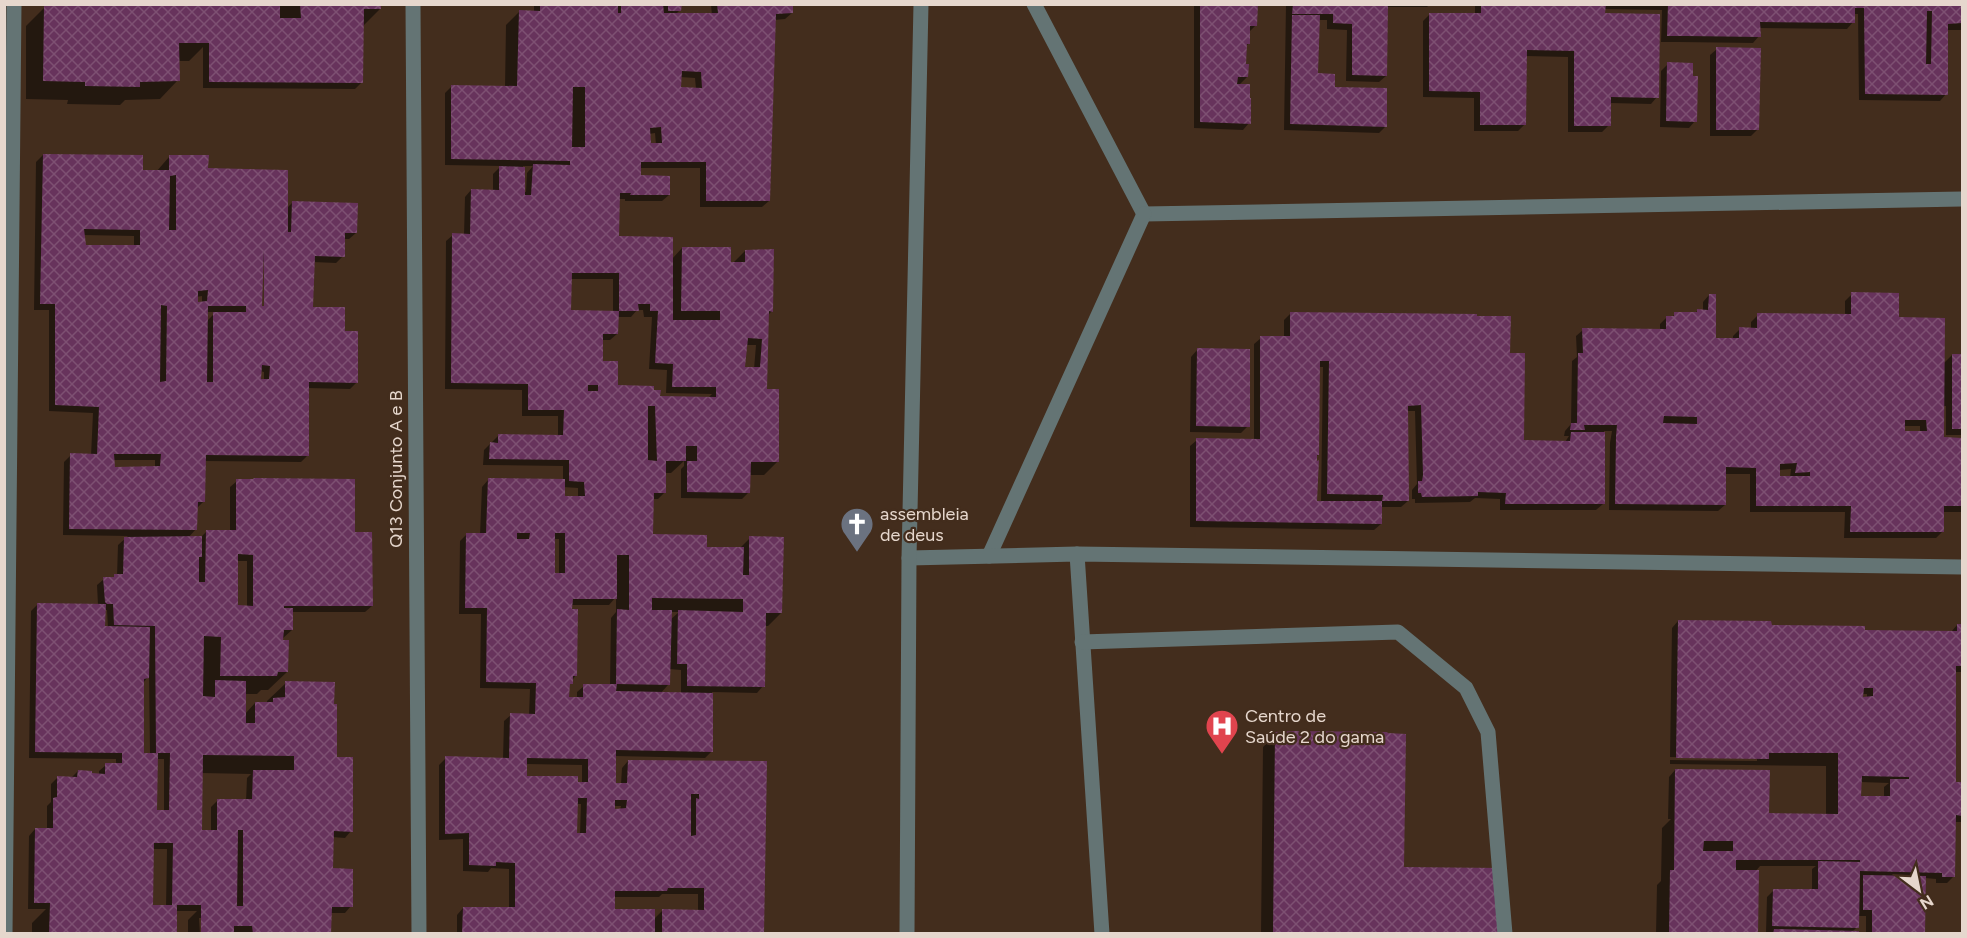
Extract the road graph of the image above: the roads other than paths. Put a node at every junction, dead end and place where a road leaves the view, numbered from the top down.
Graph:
1 (14, 4) edge
2 (413, 4) edge
3 (921, 4) edge
4 (1034, 4) edge
5 (1962, 199) edge
6 (1144, 214) junction
7 (1077, 554) junction
8 (989, 556) junction
9 (909, 558) junction
10 (1962, 567) edge
11 (1082, 642) junction
12 (5, 933) edge
13 (419, 933) edge
14 (907, 933) edge
15 (1102, 933) edge
16 (1505, 933) edge

1 - 12 street
2 - 13 street, Q13 Conjunto A e B
3 - 9 street
4 - 6 street
5 - 6 street
6 - 8 street
7 - 8 street
7 - 10 street
7 - 11 street
8 - 9 street
9 - 14 street
11 - 15 street
11 - 16 street

